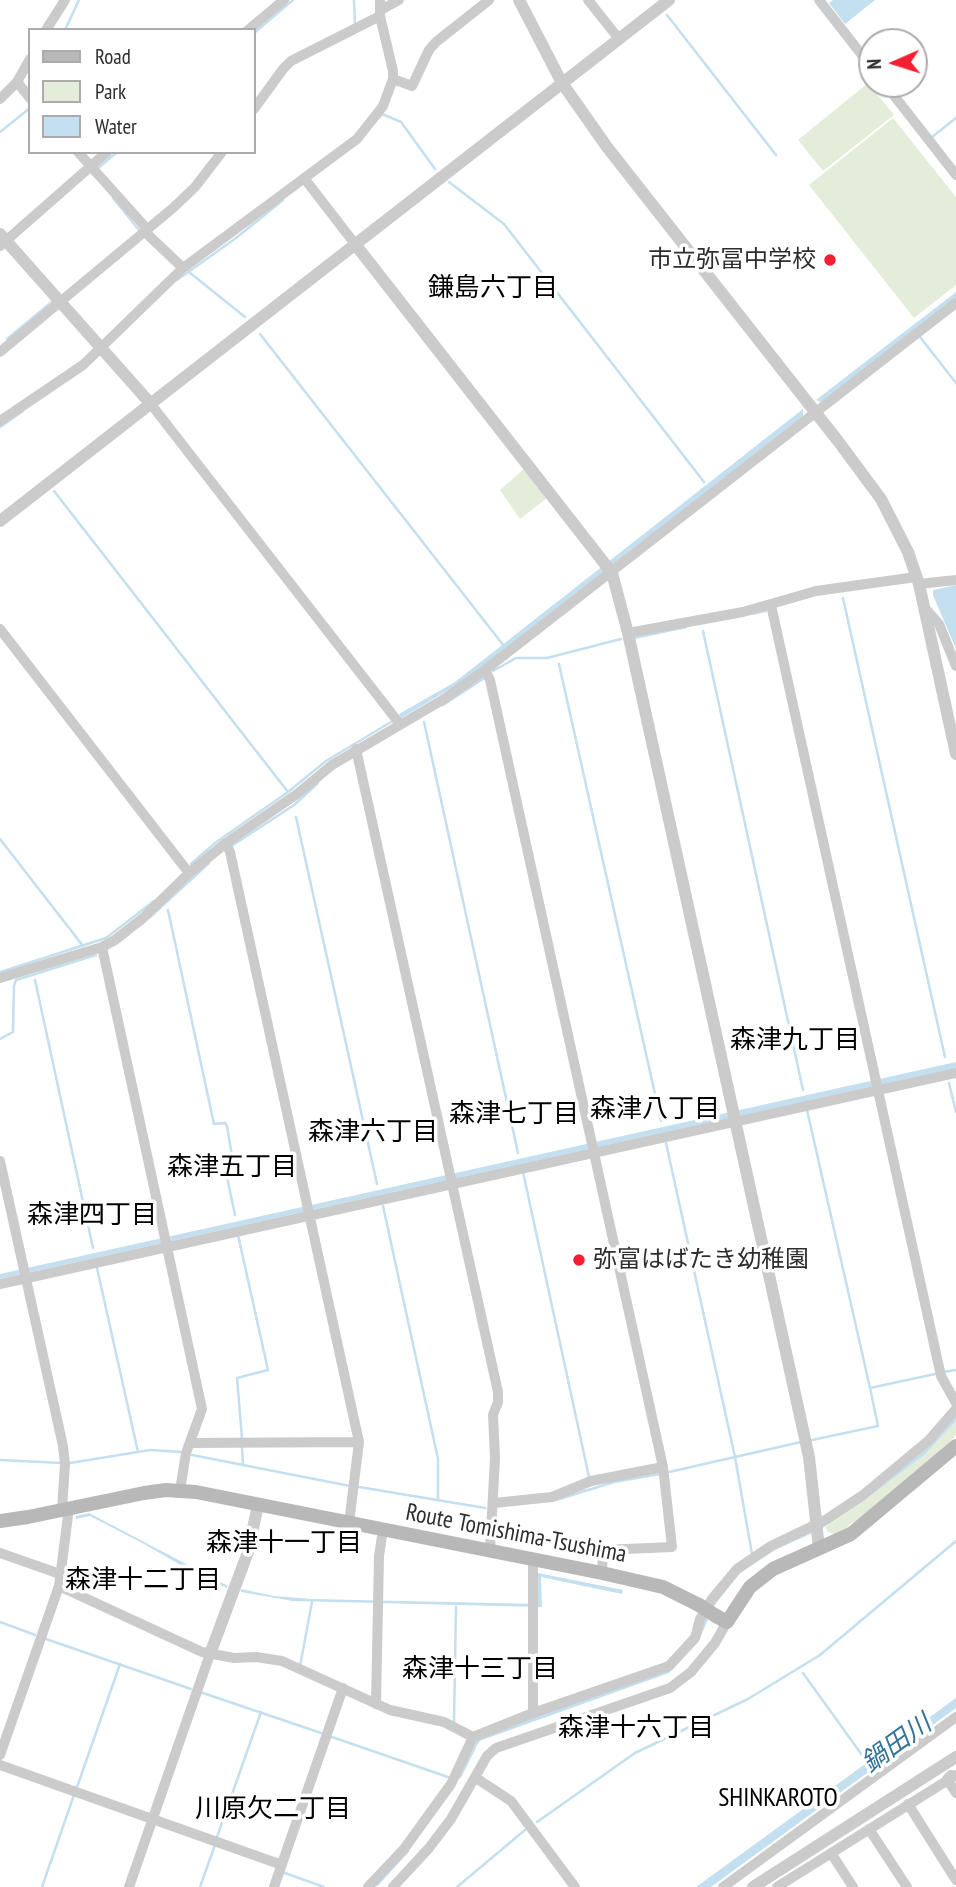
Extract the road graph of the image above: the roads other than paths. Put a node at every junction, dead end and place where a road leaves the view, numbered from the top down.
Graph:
1 (65, 0) edge
2 (284, 0) edge
3 (400, 0) edge
4 (489, 0) edge
5 (519, 0) edge
6 (588, 0) edge
7 (669, 0) edge
8 (819, 0) edge
9 (380, 9) edge
10 (47, 28) edge
11 (250, 28) edge
12 (618, 39) junction
13 (858, 50) edge
14 (28, 62) edge
15 (393, 79) junction
16 (16, 82) junction
17 (562, 83) junction
18 (28, 95) edge
19 (896, 98) edge
20 (0, 99) edge
21 (256, 105) edge
22 (80, 154) edge
23 (105, 154) edge
24 (220, 154) edge
25 (91, 167) junction
26 (956, 175) edge
27 (304, 178) junction
28 (146, 231) junction
29 (2, 240) edge
30 (355, 244) junction
31 (183, 268) junction
32 (61, 302) junction
33 (956, 303) edge
34 (0, 335) edge
35 (4, 348) edge
36 (100, 348) junction
37 (150, 404) junction
38 (815, 412) junction
39 (0, 421) edge
40 (0, 521) edge
41 (608, 568) junction
42 (917, 580) junction
43 (956, 580) edge
44 (771, 606) junction
45 (923, 606) junction
46 (0, 629) edge
47 (628, 633) junction
48 (956, 666) edge
49 (485, 670) junction
50 (399, 723) junction
51 (356, 749) junction
52 (956, 754) edge
53 (226, 843) junction
54 (190, 873) junction
55 (102, 947) junction
56 (0, 978) edge
57 (956, 1073) edge
58 (876, 1085) junction
59 (734, 1115) junction
60 (592, 1149) junction
61 (0, 1161) edge
62 (451, 1180) junction
63 (309, 1216) junction
64 (166, 1243) junction
65 (24, 1274) junction
66 (0, 1284) edge
67 (956, 1403) edge
68 (956, 1409) edge
69 (359, 1442) junction
70 (190, 1443) junction
71 (955, 1445) edge
72 (663, 1467) junction
73 (180, 1490) junction
74 (494, 1503) junction
75 (258, 1505) junction
76 (66, 1509) junction
77 (0, 1521) edge
78 (349, 1523) junction
79 (383, 1530) junction
80 (818, 1532) junction
81 (490, 1550) junction
82 (0, 1552) edge
83 (533, 1560) junction
84 (601, 1573) junction
85 (60, 1574) junction
86 (59, 1586) junction
87 (722, 1619) junction
88 (210, 1654) junction
89 (344, 1688) junction
90 (376, 1704) junction
91 (533, 1713) junction
92 (956, 1717) edge
93 (473, 1737) junction
94 (0, 1755) edge
95 (956, 1757) edge
96 (0, 1765) edge
97 (953, 1774) edge
98 (476, 1778) junction
99 (956, 1793) edge
100 (908, 1804) junction
101 (152, 1819) junction
102 (869, 1829) junction
103 (831, 1853) junction
104 (282, 1865) junction
105 (792, 1877) junction
106 (956, 1880) edge
107 (129, 1887) edge
108 (274, 1887) edge
109 (368, 1887) edge
110 (393, 1887) edge
111 (575, 1887) edge
112 (723, 1887) edge
113 (753, 1887) edge
114 (777, 1887) edge
115 (799, 1887) edge
116 (853, 1887) edge
117 (907, 1887) edge

1 - 10 street
2 - 11 street
3 - 9 street
4 - 15 street
5 - 17 street
6 - 12 street
7 - 12 street
8 - 13 street
9 - 15 street
9 - 21 street
12 - 17 street
14 - 16 street
15 - 27 street
16 - 18 street
16 - 20 street
17 - 30 street
17 - 38 street
19 - 26 street
22 - 25 street
23 - 25 street
24 - 28 street
25 - 28 street
25 - 29 street
27 - 30 street
27 - 31 street
28 - 31 street
28 - 32 street
29 - 32 street
30 - 37 street
30 - 41 street
31 - 36 street
32 - 35 street
32 - 36 street
33 - 38 street
34 - 35 street
36 - 37 street
36 - 39 street
37 - 40 street
37 - 50 street
38 - 41 street
38 - 42 street
41 - 47 street
41 - 49 street
42 - 43 street
42 - 44 street
42 - 45 street
44 - 47 street
44 - 58 street
45 - 48 street
45 - 52 street
46 - 54 street
47 - 59 street
49 - 50 street
49 - 60 street
50 - 51 street
51 - 53 street
51 - 62 street
53 - 54 street
53 - 63 street
54 - 55 street
55 - 56 street
55 - 64 street
57 - 58 street
58 - 59 street
58 - 67 street
59 - 60 street
59 - 80 street
60 - 62 street
60 - 72 street
61 - 65 street
62 - 63 street
62 - 74 street
63 - 64 street
63 - 69 street
64 - 65 street
64 - 70 street
65 - 66 street
65 - 76 street
68 - 80 street
69 - 70 street
69 - 78 street
70 - 73 street
71 - 80 main road
72 - 74 street
72 - 84 street
73 - 75 main road, Route Tomishima-Tsushima
73 - 76 main road, Route Tomishima-Tsushima
74 - 81 street
75 - 78 main road, Route Tomishima-Tsushima
75 - 88 street
76 - 77 main road, Route Tomishima-Tsushima
76 - 85 street
78 - 79 main road, Route Tomishima-Tsushima
79 - 81 main road, Route Tomishima-Tsushima
79 - 90 street
80 - 87 main road
80 - 91 street
81 - 83 main road, Route Tomishima-Tsushima
82 - 85 street
83 - 84 main road, Route Tomishima-Tsushima
83 - 91 street
84 - 87 main road, Route Tomishima-Tsushima, bridge
85 - 86 street
86 - 88 street
86 - 94 street
87 - 98 street
88 - 89 street
88 - 101 street
89 - 90 street
89 - 104 street
90 - 93 street
91 - 93 street
92 - 112 street
93 - 109 street
95 - 113 street
96 - 101 street
97 - 99 street
97 - 100 street
98 - 110 street
98 - 111 street
100 - 102 street
100 - 106 street
101 - 104 street
101 - 107 street
102 - 103 street
102 - 117 street
103 - 105 street
103 - 116 street
104 - 108 street
105 - 114 street
105 - 115 street

